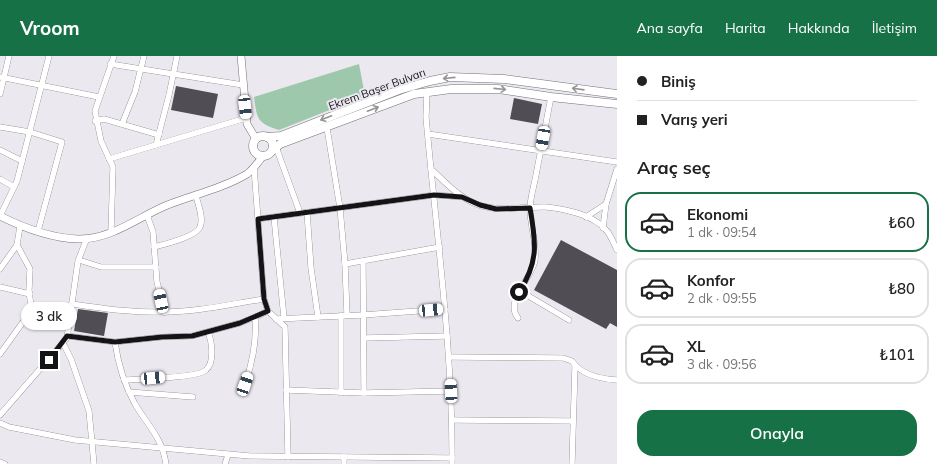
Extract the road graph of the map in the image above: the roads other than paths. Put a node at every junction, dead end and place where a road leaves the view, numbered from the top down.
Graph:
1 (9, 56) edge
2 (50, 56) edge
3 (114, 56) edge
4 (144, 56) edge
5 (177, 56) edge
6 (242, 56) edge
7 (110, 64) junction
8 (142, 68) junction
9 (173, 73) junction
10 (2, 77) edge
11 (42, 84) junction
12 (243, 84) junction
13 (427, 92) junction
14 (0, 94) edge
15 (617, 94) edge
16 (99, 97) junction
17 (551, 97) junction
18 (617, 104) edge
19 (246, 118) junction
20 (96, 121) junction
21 (122, 124) junction
22 (0, 128) edge
23 (327, 128) junction
24 (0, 132) edge
25 (30, 132) junction
26 (428, 134) junction
27 (159, 135) junction
28 (267, 137) junction
29 (256, 139) junction
30 (156, 145) junction
31 (275, 148) junction
32 (0, 150) edge
33 (540, 151) junction
34 (263, 156) junction
35 (109, 159) junction
36 (22, 161) junction
37 (617, 162) edge
38 (254, 167) junction
39 (431, 168) junction
40 (617, 169) edge
41 (0, 179) edge
42 (14, 187) junction
43 (434, 195) junction
44 (196, 196) junction
45 (462, 197) junction
46 (606, 204) junction
47 (340, 208) junction
48 (530, 208) junction
49 (307, 212) junction
50 (300, 213) junction
51 (147, 215) junction
52 (0, 216) edge
53 (274, 217) junction
54 (586, 217) junction
55 (258, 219) junction
56 (20, 226) junction
57 (604, 228) junction
58 (38, 231) junction
59 (111, 232) junction
60 (87, 238) junction
61 (17, 245) junction
62 (154, 247) junction
63 (440, 247) junction
64 (617, 250) edge
65 (78, 260) junction
66 (363, 261) junction
67 (345, 264) junction
68 (156, 267) junction
69 (0, 269) edge
70 (0, 287) edge
71 (520, 291) junction
72 (30, 294) junction
73 (264, 299) junction
74 (30, 304) junction
75 (71, 304) junction
76 (445, 309) junction
77 (268, 311) junction
78 (165, 312) junction
79 (340, 315) junction
80 (363, 315) junction
81 (347, 316) junction
82 (255, 317) junction
83 (318, 317) junction
84 (284, 318) junction
85 (518, 318) dead end
86 (276, 319) junction
87 (569, 320) dead end
88 (68, 327) junction
89 (208, 332) junction
90 (67, 336) junction
91 (447, 336) junction
92 (364, 338) junction
93 (115, 342) junction
94 (63, 343) junction
95 (0, 354) edge
96 (449, 357) junction
97 (575, 366) junction
98 (124, 380) junction
99 (617, 380) edge
100 (245, 384) dead end
101 (286, 390) junction
102 (451, 391) junction
103 (129, 392) junction
104 (341, 392) junction
105 (364, 393) junction
106 (193, 397) dead end
107 (0, 415) edge
108 (452, 420) junction
109 (573, 421) junction
110 (0, 423) edge
111 (92, 442) junction
112 (164, 449) junction
113 (228, 454) junction
114 (288, 457) junction
115 (344, 457) junction
116 (452, 461) edge
117 (0, 462) edge
118 (5, 464) edge
119 (94, 464) edge
120 (166, 464) edge
121 (225, 464) edge
122 (344, 464) edge
123 (572, 464) edge

1 - 10 street
2 - 11 street
3 - 7 street
4 - 8 street
5 - 9 street
6 - 12 street
7 - 8 street
7 - 16 street
8 - 9 street
8 - 21 street
9 - 12 street
9 - 27 street
10 - 11 street
10 - 14 street
11 - 16 street
11 - 25 street
12 - 19 street
13 -> 17 main road, Ekrem Başer Bulvarı
23 -> 13 main road, Ekrem Başer Bulvarı
13 - 26 street
15 -> 28 main road, Ekrem Başer Bulvarı
16 - 20 street
17 - 18 main road, Ekrem Başer Bulvarı
17 - 33 street
19 - 29 street
19 - 30 street
20 - 21 street
20 - 35 street
21 - 27 street
22 - 24 street
22 - 25 street
23 - 31 main road, Ekrem Başer Bulvarı
23 - 47 street
25 - 36 street
25 - 58 street
26 - 33 street
26 - 39 street
27 - 30 street
28 - 29 main road
28 - 31 main road
29 - 34 main road
30 - 35 street
31 - 34 main road
31 - 50 street
32 - 36 street
33 - 37 street
33 - 48 street
34 - 38 street
35 - 59 street
36 - 42 street
38 - 44 street
38 - 55 street
39 - 43 street
39 - 45 street
40 - 46 street
41 - 42 street
42 - 52 street
43 - 45 street
43 - 47 street
43 - 63 street
44 - 51 street
44 - 62 street
45 - 48 street
46 - 54 street
46 - 57 street
47 - 49 street
47 - 67 street
48 - 54 street
48 - 71 street
49 - 50 street
49 - 83 street
50 - 53 street
51 - 59 street
51 - 62 street
52 - 56 street
53 - 55 street
53 - 84 street
54 - 57 street
55 - 73 street
56 - 58 street
56 - 61 street
57 - 64 street
58 - 60 street
59 - 60 street
60 - 65 street
61 - 69 street
61 - 72 street
62 - 68 street
63 - 66 street
63 - 76 street
65 - 68 street
65 - 75 street
66 - 67 street
66 - 80 street
67 - 81 street
68 - 78 street
70 - 72 street
71 - 85 street
71 - 87 street
72 - 74 street
73 - 77 street
73 - 78 street
74 - 88 street
74 - 95 street
75 - 78 street
75 - 88 street
76 - 80 street
76 - 91 street
77 - 82 street
77 - 86 street
79 - 81 street
79 - 83 street
79 - 104 street
80 - 81 street
80 - 92 street
82 - 89 street
82 - 100 street
83 - 84 street
84 - 86 street
86 - 101 street
88 - 90 street
89 - 93 street
89 - 98 street
90 - 93 street
90 - 94 street
91 - 92 street
91 - 96 street
92 - 105 street
93 - 98 street
94 - 107 street
94 - 111 street
96 - 97 street
96 - 102 street
97 - 99 street
97 - 109 street
98 - 103 street
101 - 104 street
101 - 114 street
102 - 105 street
102 - 108 street
103 - 106 street
103 - 112 street
104 - 105 street
108 - 109 street
108 - 116 street
109 - 123 street
110 - 111 street
111 - 112 street
111 - 119 street
112 - 113 street
112 - 120 street
113 - 114 street
113 - 121 street
114 - 115 street
115 - 116 street
115 - 122 street
117 - 118 street

